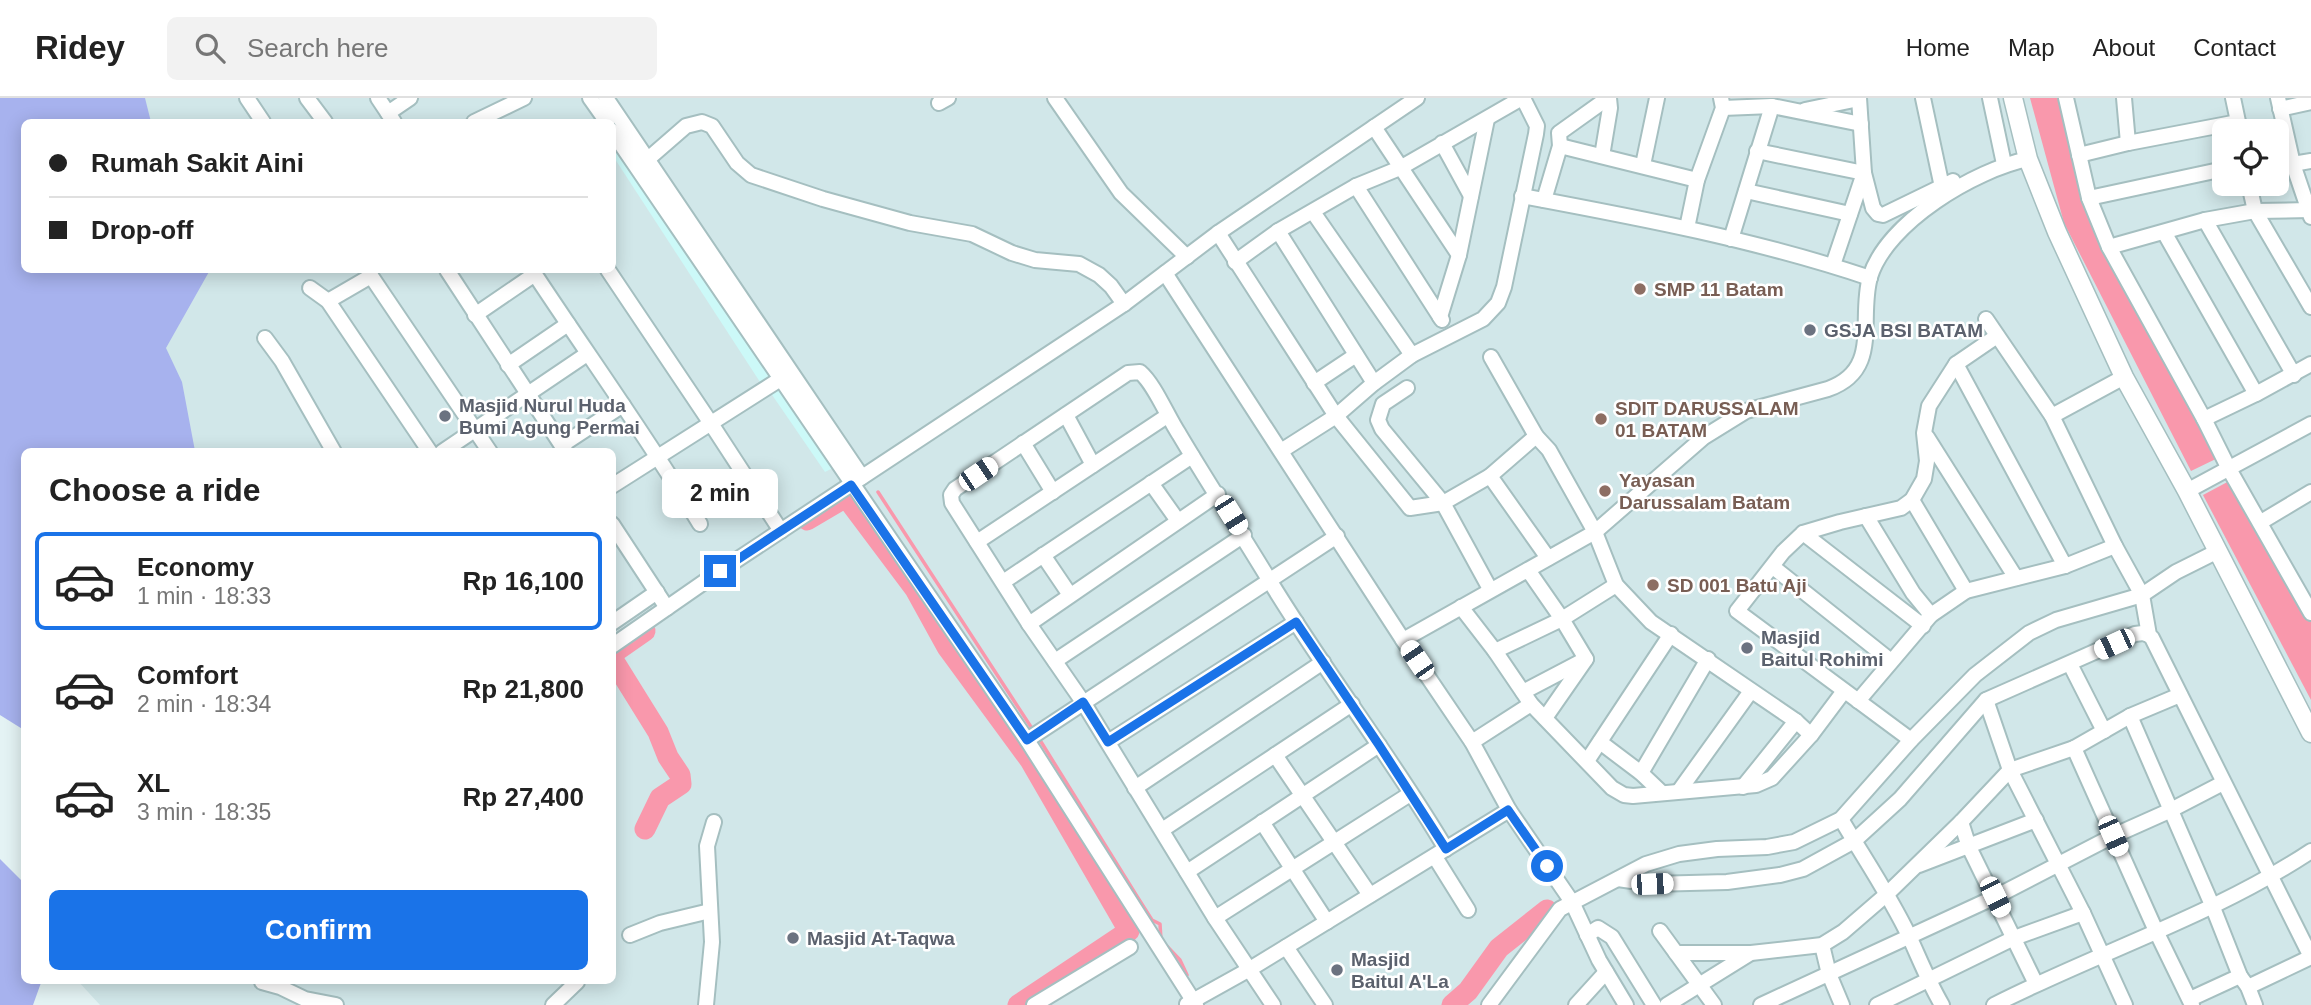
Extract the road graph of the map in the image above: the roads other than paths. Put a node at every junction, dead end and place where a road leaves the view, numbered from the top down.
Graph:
1 (247, 98) edge
2 (307, 98) edge
3 (378, 98) edge
4 (410, 98) edge
5 (590, 98) edge
6 (606, 98) edge
7 (1055, 98) edge
8 (1417, 98) edge
9 (1523, 98) edge
10 (1609, 98) edge
11 (1657, 98) edge
12 (1923, 98) edge
13 (1990, 98) edge
14 (2013, 98) edge
15 (2066, 98) edge
16 (2124, 98) edge
17 (2233, 98) edge
18 (521, 99) edge
19 (1859, 99) edge
20 (2311, 102) edge
21 (1722, 103) edge
22 (2279, 103) edge
23 (1772, 106) junction
24 (1800, 112) junction
25 (391, 118) edge
26 (260, 119) edge
27 (323, 119) edge
28 (480, 119) edge
29 (599, 119) edge
30 (1487, 119) junction
31 (2237, 119) edge
32 (1861, 124) junction
33 (2212, 131) edge
34 (1378, 132) junction
35 (616, 140) edge
36 (1442, 143) junction
37 (2128, 143) junction
38 (1560, 146) junction
39 (1757, 150) junction
40 (2079, 155) junction
41 (1602, 156) junction
42 (648, 159) junction
43 (2028, 159) junction
44 (2003, 161) junction
45 (2311, 161) edge
46 (2293, 164) junction
47 (1398, 165) junction
48 (1643, 165) junction
49 (2212, 172) edge
50 (1864, 173) junction
51 (1696, 180) junction
52 (1356, 186) junction
53 (1942, 187) junction
54 (1746, 191) junction
55 (1471, 196) junction
56 (1522, 196) junction
57 (2252, 196) edge
58 (2089, 198) junction
59 (1544, 200) junction
60 (2255, 211) junction
61 (1313, 212) junction
62 (2310, 213) edge
63 (1850, 214) junction
64 (2205, 220) junction
65 (1687, 228) junction
66 (1278, 230) junction
67 (2164, 232) junction
68 (1218, 233) junction
69 (1731, 239) junction
70 (2109, 247) junction
71 (1459, 255) junction
72 (1187, 257) junction
73 (1235, 262) junction
74 (1833, 265) junction
75 (370, 273) edge
76 (449, 273) edge
77 (532, 273) edge
78 (534, 273) edge
79 (610, 273) edge
80 (1164, 273) junction
81 (1870, 278) junction
82 (310, 288) dead end
83 (328, 301) junction
84 (1124, 304) junction
85 (2311, 307) edge
86 (475, 315) junction
87 (1440, 317) junction
88 (1986, 318) dead end
89 (568, 324) junction
90 (1452, 335) junction
91 (1997, 336) junction
92 (265, 338) dead end
93 (587, 354) junction
94 (1356, 355) junction
95 (1412, 355) junction
96 (1491, 357) dead end
97 (2311, 363) edge
98 (1956, 364) junction
99 (508, 365) junction
100 (2294, 374) junction
101 (2124, 377) junction
102 (782, 378) junction
103 (1314, 383) junction
104 (1374, 383) junction
105 (1407, 388) dead end
106 (2256, 394) junction
107 (528, 395) junction
108 (623, 405) junction
109 (1066, 415) junction
110 (1167, 416) junction
111 (1336, 416) junction
112 (2052, 416) junction
113 (2204, 419) junction
114 (710, 422) junction
115 (2311, 424) edge
116 (474, 429) junction
117 (1924, 433) junction
118 (1536, 436) junction
119 (1023, 443) junction
120 (332, 448) edge
121 (427, 448) edge
122 (448, 448) edge
123 (487, 448) edge
124 (564, 448) edge
125 (1281, 451) junction
126 (1192, 456) junction
127 (659, 457) junction
128 (1093, 465) junction
129 (2229, 469) junction
130 (1490, 476) junction
131 (857, 481) junction
132 (1152, 483) junction
133 (616, 484) edge
134 (2187, 491) junction
135 (1053, 492) junction
136 (2311, 492) edge
137 (1218, 494) junction
138 (1912, 500) junction
139 (1443, 503) junction
140 (1867, 516) junction
141 (1178, 522) junction
142 (2261, 522) junction
143 (700, 524) dead end
144 (616, 530) edge
145 (781, 531) junction
146 (1595, 532) junction
147 (1803, 533) junction
148 (1244, 535) junction
149 (1337, 536) junction
150 (977, 542) junction
151 (2115, 546) junction
152 (2216, 552) junction
153 (1043, 555) junction
154 (1548, 558) junction
155 (2066, 566) junction
156 (1773, 567) junction
157 (1528, 570) junction
158 (2016, 578) junction
159 (1269, 579) junction
160 (1003, 582) junction
161 (1616, 585) junction
162 (1490, 589) junction
163 (1966, 591) junction
164 (657, 592) junction
165 (1070, 595) junction
166 (2142, 595) junction
167 (1461, 607) junction
168 (667, 608) junction
169 (2311, 613) edge
170 (1563, 619) junction
171 (616, 620) edge
172 (1927, 621) junction
173 (1296, 622) junction
174 (1029, 624) junction
175 (1671, 634) junction
176 (2149, 635) junction
177 (616, 640) edge
178 (1403, 640) junction
179 (1494, 650) junction
180 (1586, 659) junction
181 (1708, 659) junction
182 (1055, 661) junction
183 (1891, 661) junction
184 (1324, 662) junction
185 (2070, 664) junction
186 (1751, 691) junction
187 (1844, 691) junction
188 (1523, 692) junction
189 (2180, 695) junction
190 (1858, 701) junction
191 (1986, 701) junction
192 (1083, 702) junction
193 (1352, 704) junction
194 (1531, 704) junction
195 (2130, 716) junction
196 (1545, 718) junction
197 (1796, 721) junction
198 (2104, 731) junction
199 (2311, 733) edge
200 (1811, 735) junction
201 (1033, 736) junction
202 (1911, 740) junction
203 (1108, 742) junction
204 (1472, 742) junction
205 (1600, 742) junction
206 (1379, 745) junction
207 (2074, 748) junction
208 (1275, 755) junction
209 (1587, 761) junction
210 (2010, 770) junction
211 (1641, 772) junction
212 (2223, 783) junction
213 (1743, 787) junction
214 (1135, 788) junction
215 (1679, 791) junction
216 (1661, 792) junction
217 (1410, 794) junction
218 (1301, 795) junction
219 (1508, 810) junction
220 (2169, 811) junction
221 (1841, 819) junction
222 (2036, 820) junction
223 (714, 822) dead end
224 (1262, 822) junction
225 (1961, 822) junction
226 (1162, 830) junction
227 (2113, 836) junction
228 (1854, 841) junction
229 (1335, 843) junction
230 (1969, 846) junction
231 (2311, 852) edge
232 (1440, 853) junction
233 (2057, 865) junction
234 (1915, 867) junction
235 (1294, 870) junction
236 (1187, 872) junction
237 (2273, 877) junction
238 (1618, 879) junction
239 (1886, 894) junction
240 (1370, 895) junction
241 (1995, 897) junction
242 (1566, 905) junction
243 (2212, 905) junction
244 (1468, 910) dead end
245 (710, 911) junction
246 (2083, 913) junction
247 (1215, 918) junction
248 (1327, 922) junction
249 (1660, 931) dead end
250 (2156, 931) junction
251 (630, 935) dead end
252 (1587, 935) junction
253 (1909, 936) junction
254 (2014, 938) junction
255 (1822, 945) junction
256 (1130, 947) dead end
257 (1286, 947) junction
258 (1676, 953) junction
259 (1751, 953) junction
260 (2102, 957) junction
261 (2311, 957) edge
262 (1250, 969) junction
263 (1606, 972) junction
264 (1829, 974) junction
265 (1927, 979) junction
266 (2244, 981) junction
267 (269, 984) edge
268 (575, 984) edge
269 (2036, 984) junction
270 (1698, 986) junction
271 (2191, 1002) edge
272 (1192, 1004) edge
273 (336, 1005) edge
274 (553, 1005) edge
275 (705, 1005) edge
276 (1034, 1005) edge
277 (1273, 1005) edge
278 (1325, 1005) edge
279 (1489, 1005) edge
280 (1576, 1005) edge
281 (1626, 1005) edge
282 (1654, 1005) edge
283 (1667, 1005) edge
284 (1714, 1005) edge
285 (1761, 1005) edge
286 (1842, 1005) edge
287 (1877, 1005) edge
288 (1942, 1005) edge
289 (1994, 1005) edge
290 (2125, 1005) edge
291 (2255, 1005) edge

1 - 26 street
2 - 27 street
3 - 25 street
4 - 25 street
5 - 29 street
6 - 42 street
7 - 72 street
8 - 34 street
9 - 30 street
9 - 56 street
10 - 38 street
10 - 41 street
11 - 48 street
12 - 53 street
13 - 44 street
14 - 43 street
15 - 40 street
16 - 37 street
17 - 31 street
18 - 28 street
19 - 24 street
19 - 32 street
20 - 22 street
21 - 23 street
21 - 51 street
22 - 46 street
23 - 24 street
23 - 39 street
24 - 32 street
30 - 36 street
30 - 55 street
32 - 50 street
33 - 37 street
34 - 47 street
34 - 68 street
35 - 102 street
36 - 47 street
36 - 55 street
37 - 40 street
38 - 41 street
38 - 59 street
39 - 50 street
39 - 54 street
40 - 58 street
41 - 48 street
42 - 84 street
42 - 131 street
43 - 44 street
43 - 101 street
44 - 53 street
44 - 81 street
45 - 46 street
46 - 62 street
47 - 52 street
47 - 71 street
48 - 51 street
49 - 58 street
50 - 53 street
50 - 63 street
51 - 65 street
52 - 61 street
52 - 87 street
54 - 63 street
54 - 69 street
55 - 71 street
56 - 59 street
56 - 90 street
57 - 60 street
58 - 70 street
59 - 65 street
60 - 62 street
60 - 64 street
60 - 85 street
61 - 66 street
61 - 95 street
63 - 74 street
64 - 67 street
64 - 100 street
65 - 69 street
66 - 73 street
66 - 94 street
67 - 70 street
67 - 106 street
68 - 72 street
68 - 73 street
69 - 74 street
70 - 113 street
71 - 87 street
72 - 80 street
73 - 103 street
74 - 81 street
75 - 83 street
75 - 116 street
76 - 86 street
77 - 86 street
78 - 89 street
79 - 114 street
80 - 84 street
80 - 125 street
81 - 146 street
82 - 83 street
83 - 121 street
84 - 131 street
86 - 99 street
87 - 90 street
88 - 91 street
89 - 93 street
89 - 99 street
90 - 95 street
91 - 98 street
91 - 112 street
92 - 120 street
93 - 107 street
93 - 108 street
94 - 103 street
94 - 104 street
95 - 104 street
96 - 118 street
97 - 100 street
98 - 117 street
98 - 155 street
99 - 107 street
100 - 106 street
101 - 112 street
101 - 134 street
102 - 114 street
102 - 131 street
103 - 111 street
104 - 111 street
105 - 139 street
106 - 113 street
107 - 116 street
107 - 124 street
108 - 124 street
108 - 127 street
109 - 110 street
109 - 119 street
109 - 128 street
110 - 126 street
110 - 128 street
111 - 125 street
111 - 139 street
112 - 151 street
113 - 129 street
114 - 127 street
114 - 145 street
115 - 129 street
116 - 122 street
116 - 123 street
117 - 138 street
117 - 158 street
118 - 130 street
118 - 146 street
119 - 135 street
119 - 150 street
125 - 149 street
126 - 132 street
126 - 137 street
127 - 133 street
127 - 143 street
128 - 135 street
129 - 134 street
129 - 142 street
130 - 139 street
130 - 154 street
131 - 145 street
131 - 201 street
132 - 141 street
132 - 153 street
134 - 152 street
135 - 150 street
136 - 142 street
137 - 141 street
137 - 148 street
138 - 140 street
138 - 163 street
139 - 162 street
140 - 147 street
140 - 172 street
141 - 165 street
142 - 169 street
144 - 164 street
145 - 168 street
146 - 154 street
146 - 161 street
147 - 156 street
147 - 172 street
148 - 159 street
148 - 182 street
149 - 159 street
149 - 178 street
150 - 160 street
151 - 155 street
151 - 166 street
152 - 166 street
152 - 199 street
153 - 160 street
153 - 165 street
154 - 157 street
155 - 158 street
156 - 183 street
156 - 187 street
157 - 162 street
157 - 170 street
158 - 163 street
159 - 173 street
159 - 192 street
160 - 174 street
161 - 170 street
161 - 175 street
162 - 167 street
163 - 172 street
164 - 168 street
164 - 171 street
165 - 174 street
166 - 176 street
166 - 202 street
167 - 178 street
167 - 179 street
168 - 177 street
170 - 179 street
170 - 180 street
172 - 183 street
173 - 184 street
173 - 203 street
174 - 182 street
175 - 181 street
175 - 205 street
176 - 185 street
176 - 189 street
178 - 204 street
179 - 188 street
180 - 188 street
180 - 196 street
181 - 186 street
181 - 211 street
182 - 192 street
183 - 190 street
184 - 193 street
184 - 214 street
185 - 191 street
185 - 198 street
186 - 197 street
186 - 215 street
187 - 190 street
187 - 200 street
188 - 194 street
189 - 195 street
189 - 212 street
190 - 202 street
191 - 210 street
191 - 228 street
192 - 201 street
192 - 203 street
193 - 206 street
193 - 208 street
194 - 196 street
194 - 204 street
195 - 198 street
195 - 220 street
196 - 209 street
197 - 200 street
197 - 213 street
198 - 207 street
200 - 213 street
201 - 272 street
202 - 221 street
203 - 214 street
204 - 219 street
205 - 209 street
205 - 211 street
206 - 217 street
206 - 218 street
207 - 210 street
207 - 227 street
208 - 218 street
208 - 226 street
209 - 216 street
210 - 222 street
210 - 225 street
211 - 216 street
212 - 220 street
212 - 237 street
213 - 215 street
214 - 226 street
215 - 216 street
217 - 229 street
217 - 232 street
218 - 224 street
218 - 229 street
219 - 232 street
219 - 242 street
220 - 227 street
220 - 243 street
221 - 228 street
221 - 238 street
222 - 230 street
222 - 233 street
223 - 245 street
224 - 235 street
224 - 236 street
225 - 230 street
225 - 234 street
226 - 236 street
227 - 233 street
227 - 250 street
228 - 238 street
228 - 239 street
229 - 235 street
229 - 240 street
230 - 234 street
230 - 241 street
231 - 237 street
232 - 240 street
232 - 244 street
233 - 241 street
233 - 246 street
234 - 239 street
235 - 247 street
235 - 248 street
236 - 247 street
237 - 243 street
237 - 261 street
238 - 242 street
239 - 253 street
239 - 255 street
240 - 248 street
241 - 253 street
241 - 254 street
242 - 252 street
242 - 279 street
243 - 250 street
243 - 266 street
245 - 251 street
245 - 275 street
246 - 254 street
246 - 260 street
247 - 262 street
248 - 257 street
249 - 258 street
250 - 260 street
250 - 271 street
252 - 263 street
252 - 282 street
253 - 264 street
253 - 265 street
254 - 265 street
254 - 269 street
255 - 259 street
255 - 264 street
256 - 276 street
257 - 262 street
257 - 278 street
258 - 259 street
258 - 270 street
259 - 270 street
260 - 269 street
260 - 290 street
261 - 266 street
262 - 272 street
262 - 277 street
263 - 280 street
263 - 281 street
264 - 285 street
264 - 286 street
265 - 287 street
265 - 288 street
266 - 271 street
266 - 291 street
267 - 273 street
268 - 274 street
269 - 289 street
270 - 283 street
270 - 284 street

